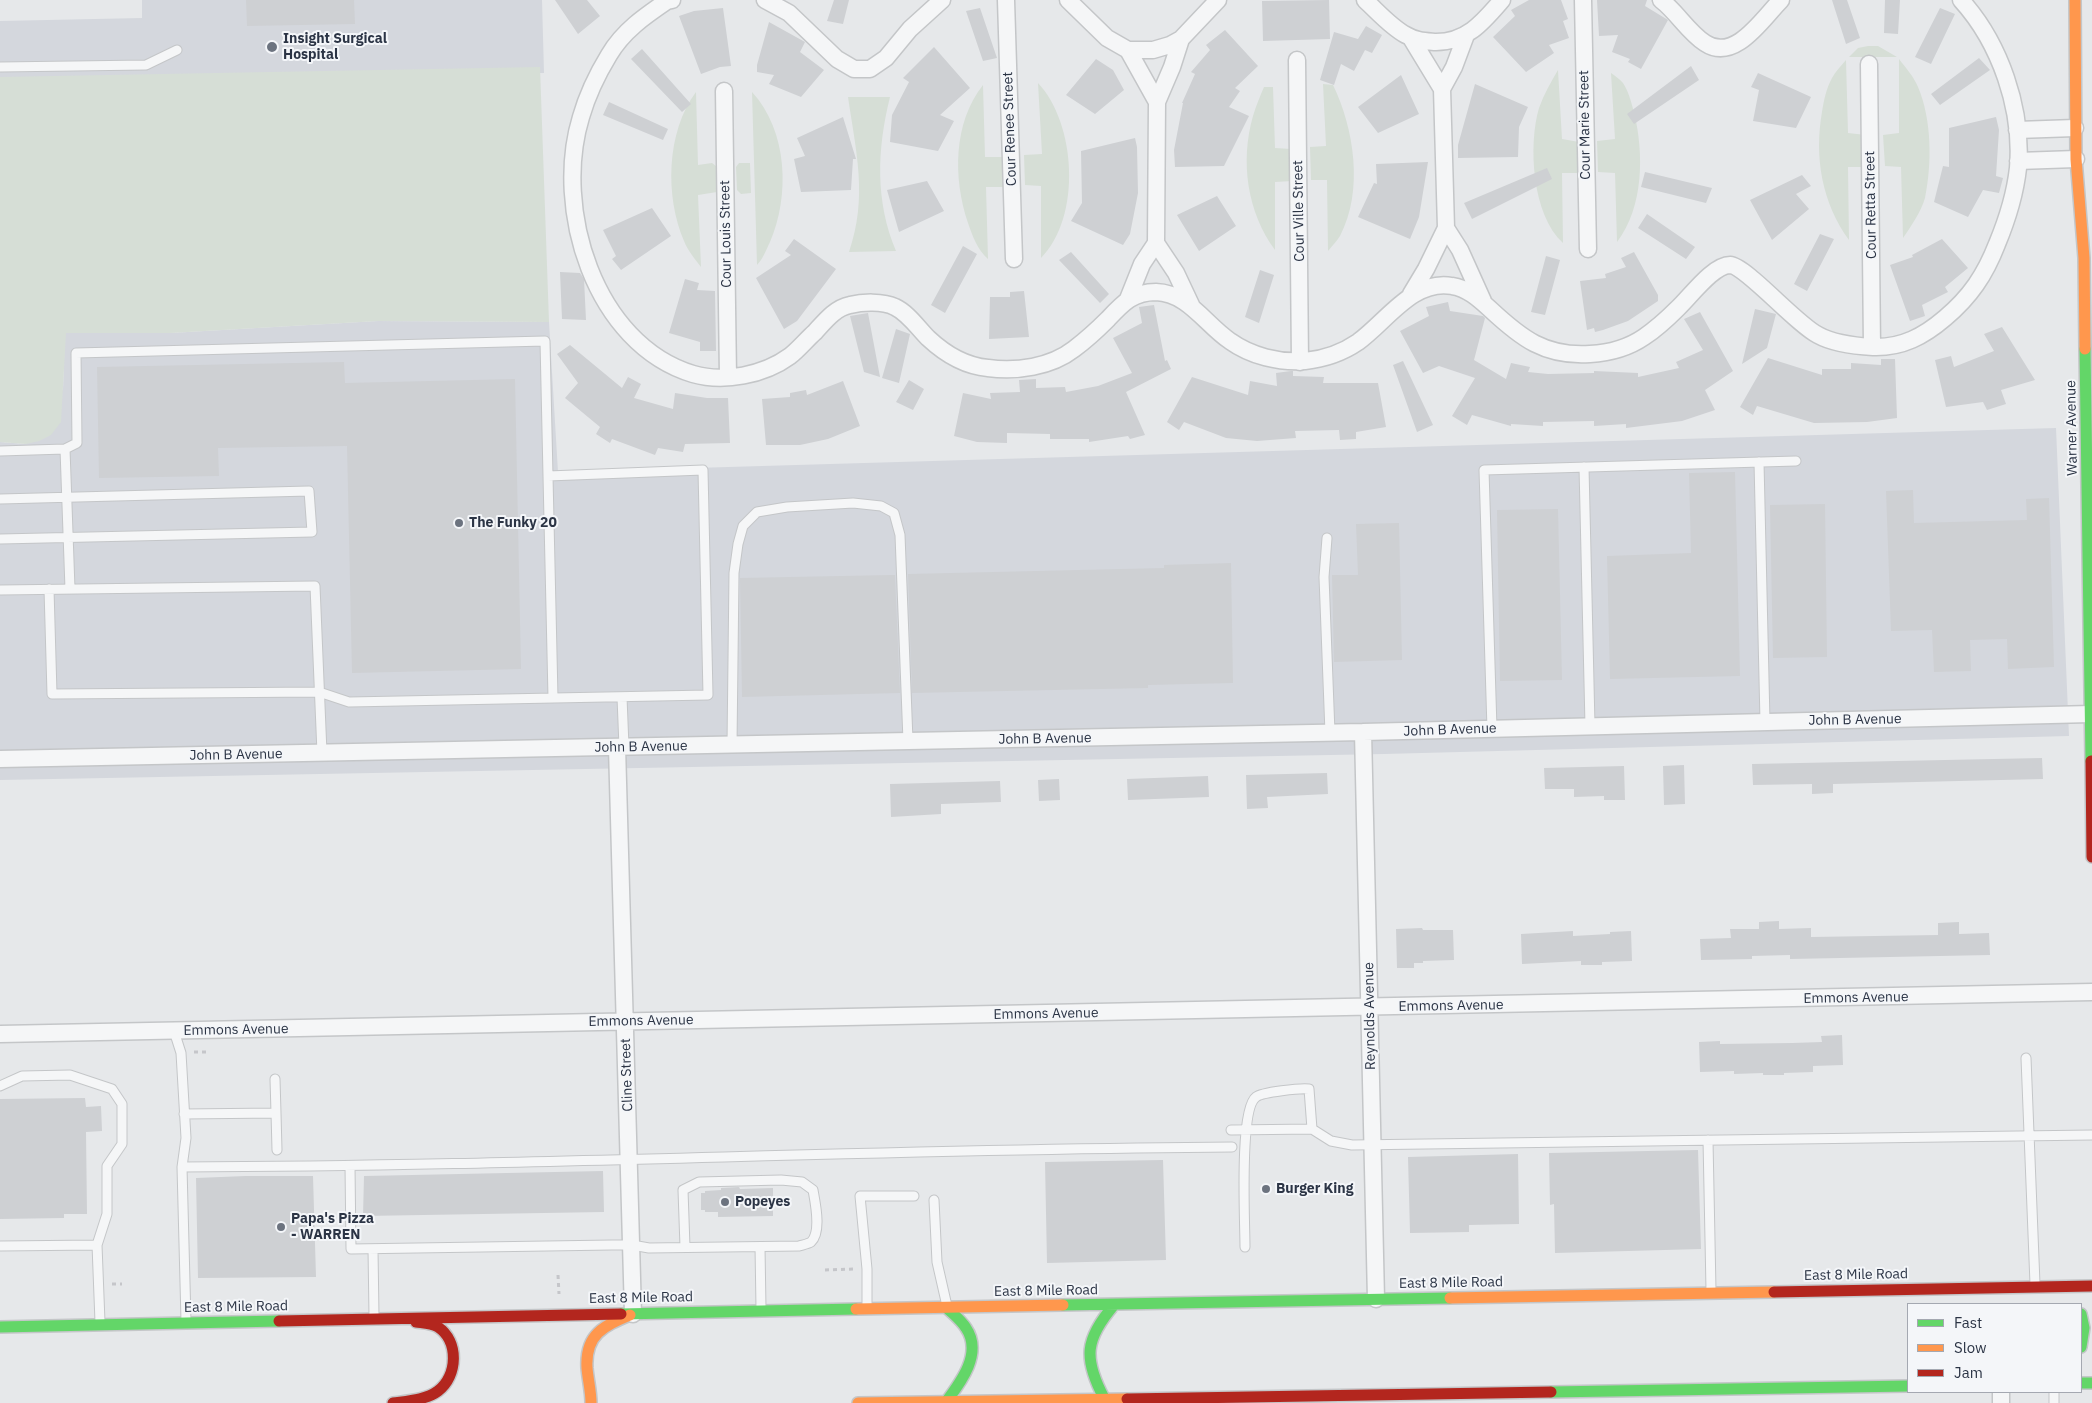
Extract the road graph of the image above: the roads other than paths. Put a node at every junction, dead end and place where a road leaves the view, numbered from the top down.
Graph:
1 (672, 0) edge
2 (765, 0) edge
3 (942, 0) edge
4 (1006, 0) edge
5 (1068, 0) edge
6 (1218, 0) edge
7 (1365, 0) edge
8 (1502, 0) edge
9 (1583, 0) edge
10 (1661, 0) edge
11 (1781, 0) edge
12 (1961, 0) edge
13 (2075, 0) edge
14 (1466, 36) junction
15 (1180, 38) junction
16 (1412, 38) junction
17 (177, 50) dead end
18 (1128, 50) junction
19 (1297, 60) dead end
20 (1869, 64) dead end
21 (0, 67) edge
22 (1442, 89) junction
23 (724, 91) dead end
24 (1157, 102) junction
25 (2075, 128) junction
26 (2017, 130) junction
27 (2076, 159) junction
28 (2018, 161) junction
29 (1446, 228) junction
30 (1156, 242) junction
31 (1588, 249) dead end
32 (2088, 258) edge
33 (1014, 259) dead end
34 (1410, 296) junction
35 (1128, 299) junction
36 (1484, 303) junction
37 (1193, 308) junction
38 (1872, 347) junction
39 (1300, 362) junction
40 (728, 377) junction
41 (65, 449) junction
42 (0, 450) edge
43 (1796, 461) dead end
44 (1760, 462) junction
45 (1584, 467) junction
46 (548, 476) junction
47 (68, 498) junction
48 (0, 499) edge
49 (69, 538) junction
50 (1326, 538) dead end
51 (0, 539) edge
52 (2091, 581) edge
53 (49, 589) junction
54 (70, 589) junction
55 (0, 590) edge
56 (319, 692) junction
57 (622, 697) junction
58 (553, 698) junction
59 (2091, 714) junction
60 (1765, 722) junction
61 (1590, 726) junction
62 (1492, 729) junction
63 (1363, 732) junction
64 (1330, 733) junction
65 (908, 741) junction
66 (732, 745) junction
67 (621, 747) junction
68 (322, 753) junction
69 (0, 759) edge
70 (2092, 857) edge
71 (2092, 992) edge
72 (1371, 1008) junction
73 (625, 1022) junction
74 (174, 1031) junction
75 (0, 1034) edge
76 (2026, 1058) dead end
77 (275, 1080) dead end
78 (0, 1086) edge
79 (276, 1113) junction
80 (184, 1114) junction
81 (1312, 1129) junction
82 (1231, 1130) dead end
83 (1245, 1130) junction
84 (2092, 1135) edge
85 (2029, 1136) junction
86 (1708, 1140) junction
87 (1373, 1144) junction
88 (1232, 1147) dead end
89 (276, 1150) dead end
90 (629, 1161) junction
91 (350, 1166) junction
92 (182, 1168) junction
93 (914, 1196) dead end
94 (934, 1200) dead end
95 (98, 1245) junction
96 (632, 1245) junction
97 (0, 1246) edge
98 (760, 1247) junction
99 (685, 1248) junction
100 (1245, 1248) dead end
101 (373, 1249) junction
102 (2065, 1286) junction
103 (2092, 1286) edge
104 (2035, 1287) junction
105 (1711, 1293) junction
106 (1376, 1299) junction
107 (2076, 1303) edge
108 (1114, 1305) junction
109 (867, 1308) junction
110 (947, 1308) junction
111 (761, 1311) junction
112 (633, 1314) junction
113 (374, 1319) junction
114 (2082, 1321) edge
115 (186, 1323) junction
116 (100, 1325) junction
117 (0, 1327) edge
118 (2082, 1341) edge
119 (1907, 1386) edge
120 (1719, 1396) edge
121 (1610, 1397) edge
122 (1104, 1398) junction
123 (1439, 1398) edge
124 (1499, 1398) edge
125 (1155, 1401) edge
126 (934, 1402) edge
127 (946, 1402) junction
128 (393, 1403) edge
129 (590, 1403) edge
130 (858, 1403) edge
131 (874, 1403) edge

1 - 40 street
2 - 3 street
4 - 33 street, Cour Renee Street
5 - 18 street
6 - 15 street
7 - 16 street
8 - 14 street
9 - 31 street, Cour Marie Street
10 - 11 street
12 - 26 street
13 - 25 main road, Warner Avenue
14 - 16 street
14 - 22 street
15 - 18 street
15 - 24 street
16 - 22 street
17 - 21 lane
18 - 24 street
19 - 39 street, Cour Ville Street
20 - 38 street, Cour Retta Street
22 - 29 street
23 - 40 street, Cour Louis Street
24 - 30 street
25 - 26 street
25 - 27 main road, Warner Avenue
26 - 28 street
27 - 28 street
27 - 32 main road, Warner Avenue
28 - 38 street
29 - 34 street
29 - 36 street
30 - 35 street
30 - 37 street
32 - 52 main road, Warner Avenue
34 - 36 street
34 - 39 street
35 - 37 street
35 - 40 street
36 - 38 street
37 - 39 street
41 - 42 lane
41 - 46 lane
41 - 47 lane
43 - 44 lane
44 - 45 lane
44 - 60 lane
45 - 61 lane
45 - 62 lane
46 - 57 lane
46 - 58 lane
47 - 48 lane
47 - 49 lane
47 - 49 lane
49 - 51 lane
49 - 54 lane
50 - 64 lane
52 - 59 main road, Warner Avenue
53 - 54 lane
53 - 55 lane
53 - 56 lane
54 - 56 lane
56 - 58 lane
56 - 68 lane
57 - 58 lane
57 - 67 lane
59 - 60 street, John B Avenue
59 - 70 main road, Warner Avenue
60 - 61 street, John B Avenue
61 - 62 street, John B Avenue
62 - 63 street, John B Avenue
63 - 64 street, John B Avenue
63 - 72 street, Reynolds Avenue
64 - 65 street, John B Avenue
65 - 66 street, John B Avenue
65 - 66 lane
66 - 67 street, John B Avenue
67 - 68 street, John B Avenue
67 - 73 street, Cline Street
68 - 69 street, John B Avenue
71 - 72 street, Emmons Avenue
72 - 73 street, Emmons Avenue
72 - 87 street, Reynolds Avenue
73 - 74 street, Emmons Avenue
73 - 90 street, Cline Street
74 - 75 street, Emmons Avenue
74 - 80 lane
76 - 85 lane
77 - 79 lane
78 - 95 lane
79 - 80 lane
79 - 89 lane
80 - 92 lane
81 - 83 lane
81 - 83 lane
81 - 87 lane
82 - 83 lane
83 - 100 lane
84 - 85 lane
85 - 86 lane
85 - 104 lane
86 - 87 lane
86 - 105 lane
87 - 106 street, Reynolds Avenue
88 - 90 lane
90 - 91 lane
90 - 96 street, Cline Street
91 - 92 lane
91 - 101 lane
92 - 115 lane
93 - 109 lane
94 - 110 lane
95 - 97 lane
95 - 116 lane
96 - 99 lane
96 - 101 lane
96 - 112 street, Cline Street
98 - 99 lane
98 - 99 lane
98 - 111 lane
101 - 113 lane
102 - 103 main road, East 8 Mile Road
102 - 104 main road, East 8 Mile Road
102 - 107 main road
104 - 105 main road, East 8 Mile Road
105 - 106 main road, East 8 Mile Road
106 - 108 main road, East 8 Mile Road
108 - 110 main road, East 8 Mile Road
108 - 122 main road
109 - 110 main road, East 8 Mile Road
109 - 111 main road, East 8 Mile Road
110 - 127 main road
111 - 112 main road, East 8 Mile Road
112 - 113 main road, East 8 Mile Road
112 - 129 main road
113 - 115 main road, East 8 Mile Road
113 - 128 main road
114 - 118 main road
115 - 116 main road, East 8 Mile Road
116 - 117 main road, East 8 Mile Road
119 - 120 main road
120 - 121 main road
121 - 124 main road
122 - 125 main road
122 - 127 main road
123 - 124 main road
123 - 125 main road
126 - 127 main road
126 - 131 main road
130 - 131 main road

